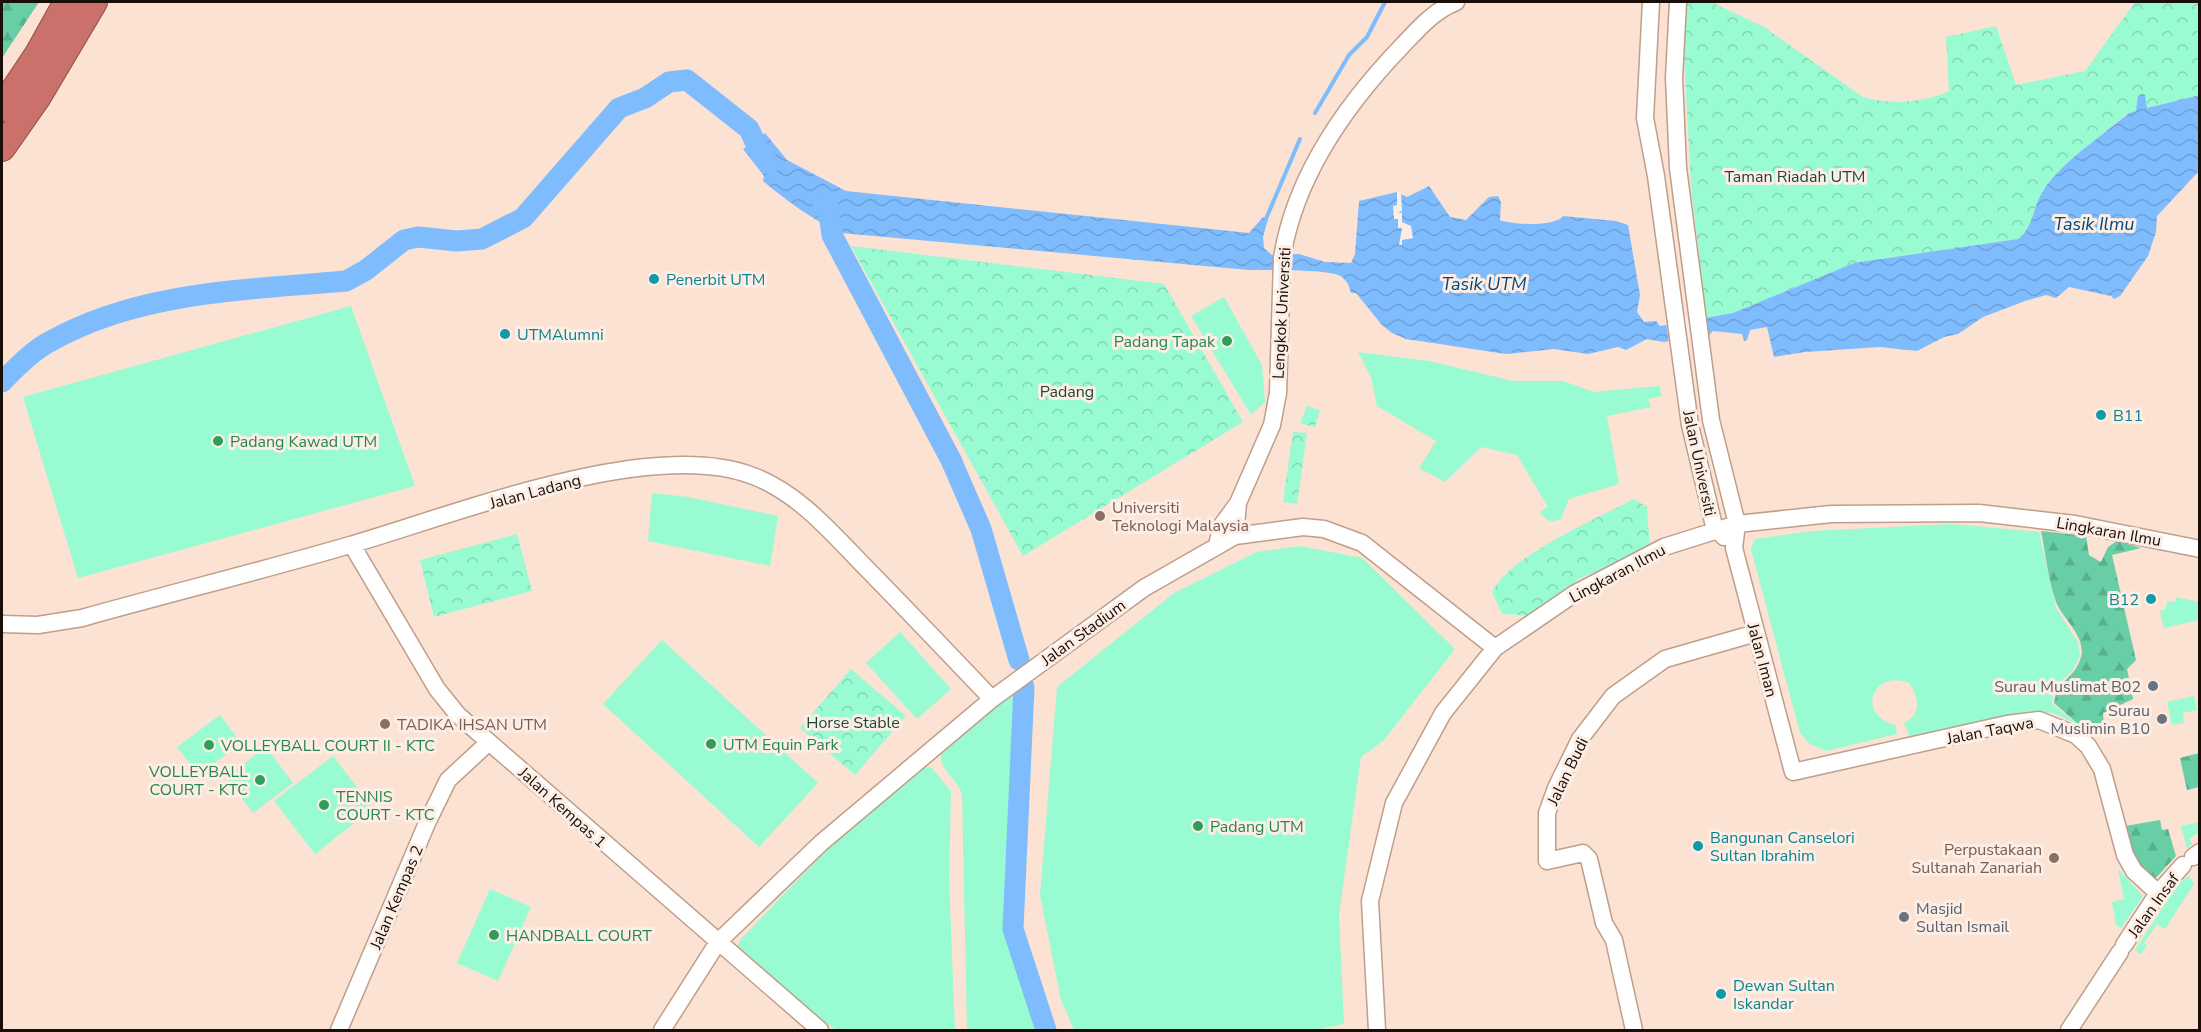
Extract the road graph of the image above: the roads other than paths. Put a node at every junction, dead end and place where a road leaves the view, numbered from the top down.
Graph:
1 (94, 2) edge
2 (1456, 2) edge
3 (1651, 2) edge
4 (1678, 2) edge
5 (63, 8) edge
6 (2, 93) edge
7 (2, 108) edge
8 (8, 141) edge
9 (2, 156) edge
10 (1238, 503) junction
11 (1737, 524) junction
12 (1718, 530) junction
13 (1236, 536) junction
14 (352, 544) junction
15 (1217, 545) junction
16 (1734, 548) junction
17 (2199, 549) edge
18 (2, 624) edge
19 (1756, 633) junction
20 (1495, 648) junction
21 (992, 699) junction
22 (488, 743) junction
23 (1793, 772) joint
24 (2192, 858) edge
25 (2158, 893) junction
26 (718, 942) junction
27 (339, 1030) edge
28 (662, 1030) edge
29 (820, 1030) edge
30 (1377, 1030) edge
31 (1634, 1030) edge
32 (2069, 1030) edge

1 - 8 highway
2 - 10 street, Lengkok Universiti
3 - 12 street, Jalan Universiti
4 - 11 street, Jalan Universiti
5 - 6 street
5 - 7 highway
8 - 9 highway
10 - 13 street, Lengkok Universiti
10 - 15 street, Lengkok Universiti
11 - 12 street, Lingkaran Ilmu
11 - 16 street, Jalan Universiti
11 - 17 street, Lingkaran Ilmu
12 - 16 street, Jalan Universiti
12 - 20 street, Lingkaran Ilmu
13 - 15 street, Jalan Stadium
13 - 20 street, Jalan Stadium
14 - 18 street, Jalan Ladang
14 - 21 street, Jalan Ladang
14 - 22 street, Jalan Kempas 1
15 - 21 street, Jalan Stadium
16 - 19 street, Jalan Iman
19 - 23 street, Jalan Iman
19 - 31 street, Jalan Budi
20 - 30 street, Lingkaran Ilmu
21 - 26 street, Jalan Stadium
22 - 26 street, Jalan Kempas 1
22 - 27 street, Jalan Kempas 2
23 - 25 street, Jalan Taqwa
24 - 25 street, Jalan Insaf
25 - 32 street, Jalan Insaf
26 - 28 street, Jalan Stadium
26 - 29 street, Jalan Kempas 1

